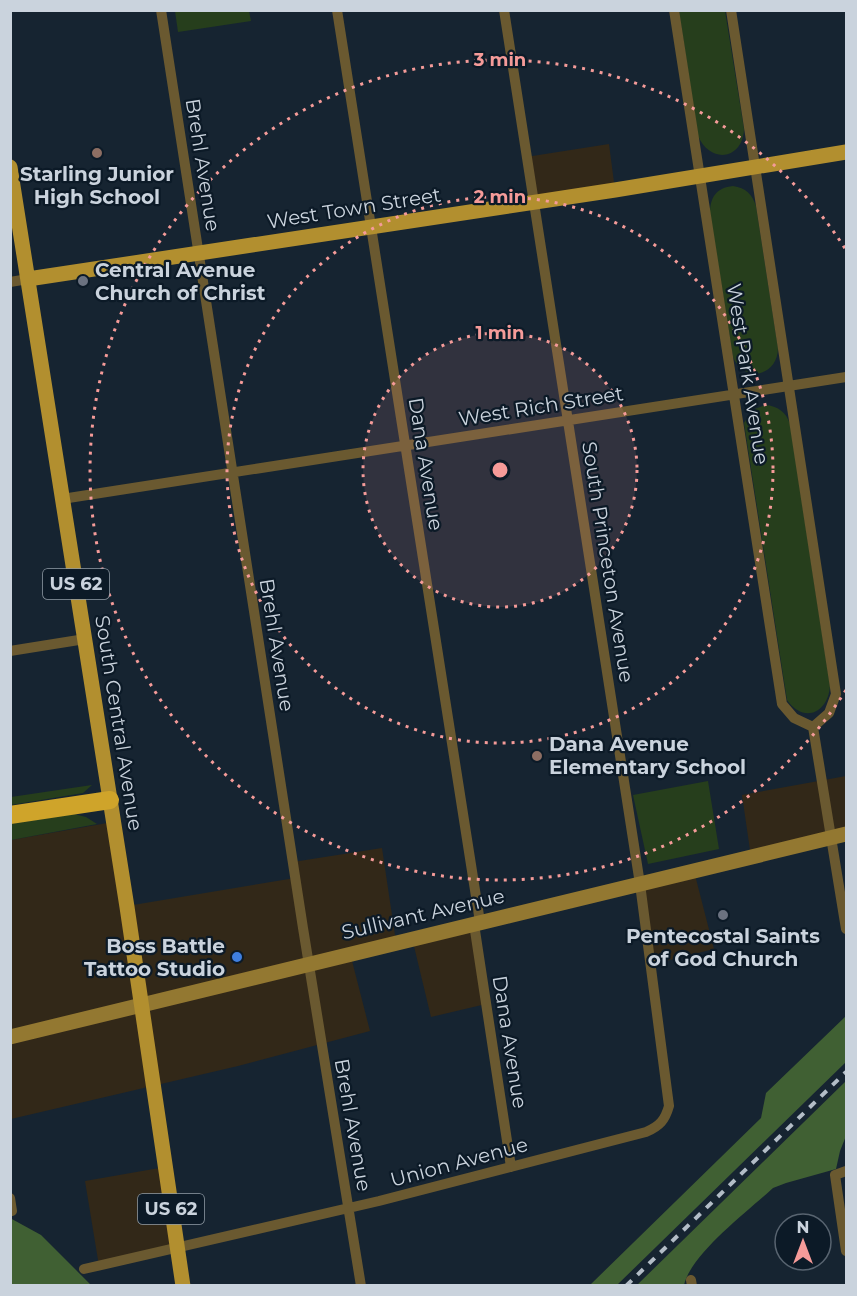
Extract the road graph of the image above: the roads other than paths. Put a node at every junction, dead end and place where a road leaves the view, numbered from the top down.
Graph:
1 (161, 10) edge
2 (338, 10) edge
3 (504, 10) edge
4 (674, 10) edge
5 (731, 10) edge
6 (846, 152) edge
7 (755, 166) junction
8 (10, 167) edge
9 (699, 176) junction
10 (533, 201) junction
11 (370, 227) junction
12 (198, 253) junction
13 (28, 279) junction
14 (10, 282) edge
15 (846, 377) edge
16 (788, 387) junction
17 (733, 394) junction
18 (567, 420) junction
19 (405, 445) junction
20 (232, 472) junction
21 (62, 499) junction
22 (85, 639) junction
23 (10, 651) edge
24 (813, 727) junction
25 (110, 800) junction
26 (10, 815) edge
27 (846, 834) edge
28 (831, 838) junction
29 (640, 884) junction
30 (477, 923) junction
31 (846, 929) edge
32 (309, 963) junction
33 (142, 1005) junction
34 (10, 1037) edge
35 (665, 1120) joint
36 (511, 1167) junction
37 (846, 1171) edge
38 (10, 1198) edge
39 (349, 1208) junction
40 (12, 1211) dead end
41 (176, 1248) junction
42 (846, 1251) edge
43 (84, 1269) dead end
44 (183, 1286) edge
45 (361, 1286) edge

1 - 12 street, Brehl Avenue
2 - 11 street, Dana Avenue
3 - 10 street, South Princeton Avenue
4 - 9 street, West Park Avenue
5 - 7 street, West Park Avenue
6 - 7 main road, West Town Street
7 - 9 main road, West Town Street
7 - 16 street, West Park Avenue
8 - 13 main road, South Central Avenue
9 - 10 main road, West Town Street
9 - 17 street, West Park Avenue
10 - 11 main road, West Town Street
10 - 18 street, South Princeton Avenue
11 - 12 main road, West Town Street
11 - 19 street, Dana Avenue
12 - 13 main road, West Town Street
12 - 20 street, Brehl Avenue
13 - 14 street, West Town Street
13 - 21 main road, South Central Avenue / US 62
15 - 16 street, West Rich Street
16 - 17 street, West Rich Street
16 - 24 street, West Park Avenue
17 - 18 street, West Rich Street
17 - 24 street, West Park Avenue
18 - 19 street, West Rich Street
18 - 29 street, South Princeton Avenue
19 - 20 street, West Rich Street
19 - 30 street, Dana Avenue
20 - 21 street, West Rich Street
20 - 32 street, Brehl Avenue
21 - 22 main road, South Central Avenue / US 62
22 - 23 street
22 - 25 main road, South Central Avenue / US 62
24 - 28 street
25 - 26 highway
25 - 33 main road, South Central Avenue / US 62
27 - 28 street, Sullivant Avenue
28 - 29 street, Sullivant Avenue
28 - 31 street
29 - 30 street, Sullivant Avenue
29 - 35 street, South Princeton Avenue
30 - 32 street, Sullivant Avenue
30 - 36 street, Dana Avenue
32 - 33 street, Sullivant Avenue
32 - 39 street, Brehl Avenue
33 - 34 street, Sullivant Avenue
33 - 41 main road, South Central Avenue / US 62
35 - 36 street, Union Avenue
36 - 39 street, Union Avenue
37 - 42 street
38 - 40 street
39 - 41 street, Union Avenue
39 - 45 street, Brehl Avenue
41 - 43 street, Union Avenue
41 - 44 main road, South Central Avenue / US 62

